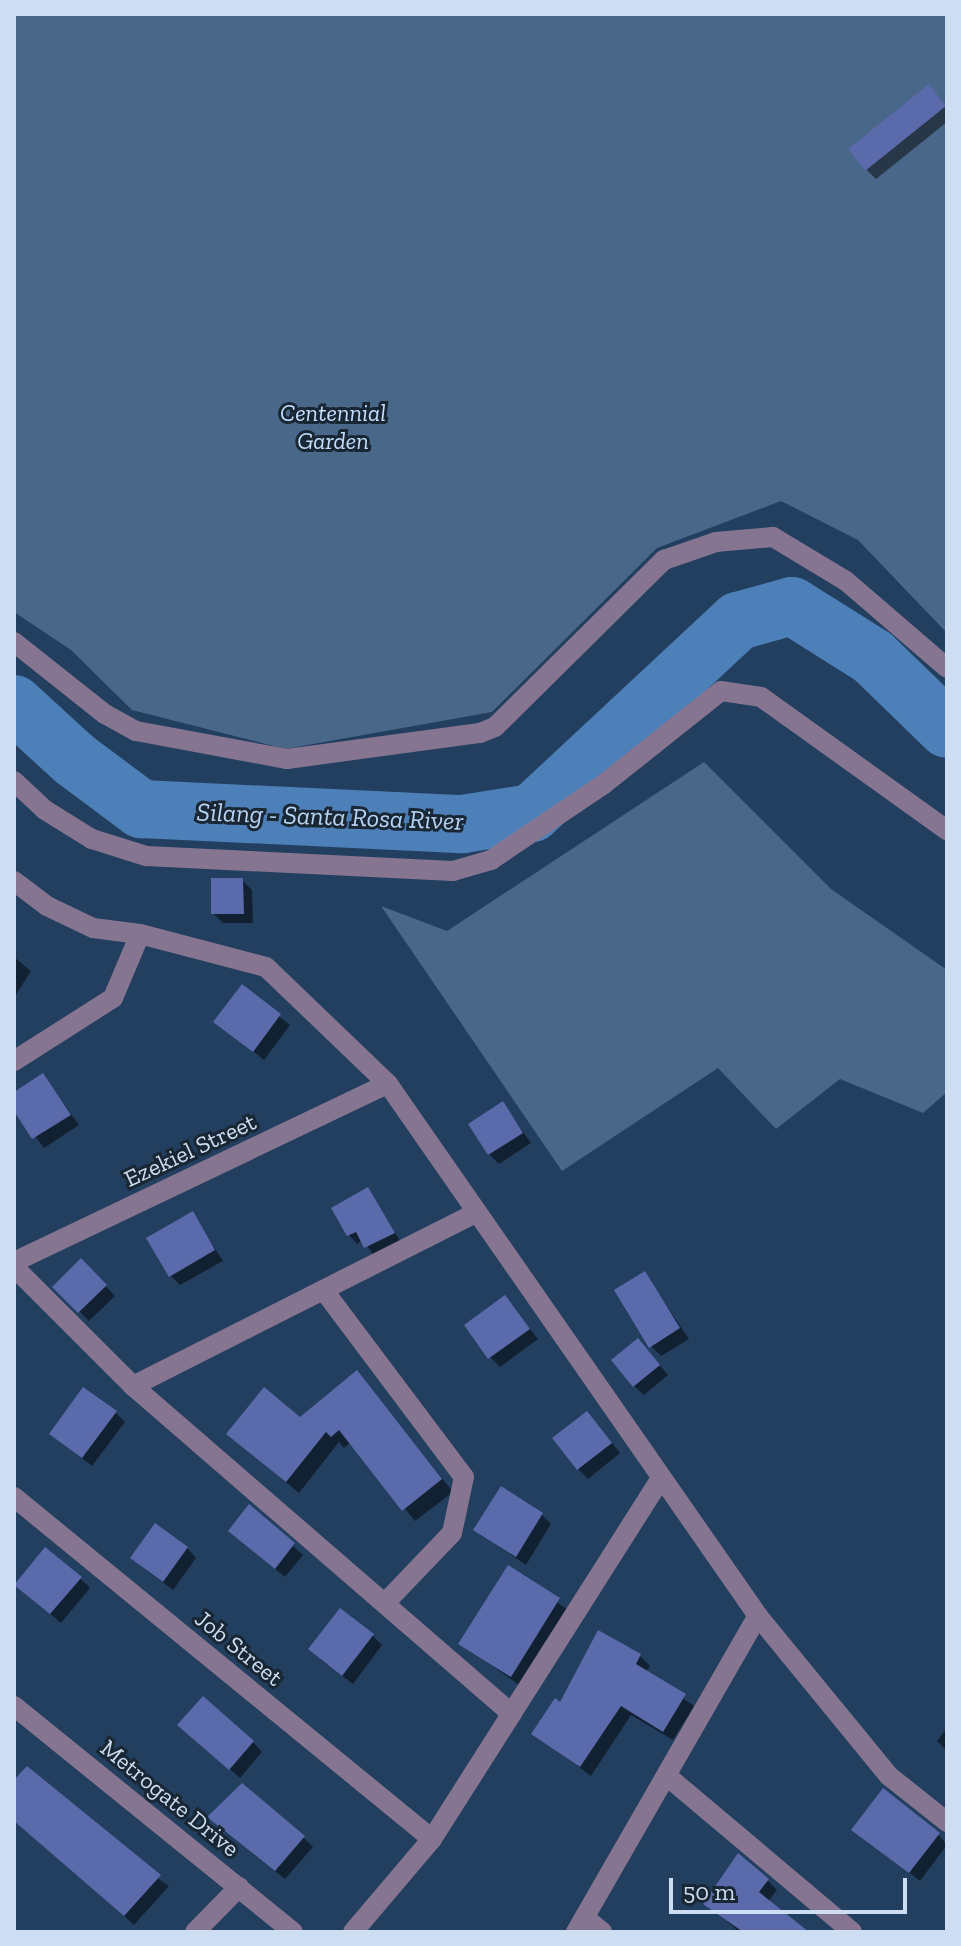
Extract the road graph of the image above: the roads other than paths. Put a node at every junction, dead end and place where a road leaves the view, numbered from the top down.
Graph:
1 (14, 642) edge
2 (947, 668) edge
3 (14, 781) edge
4 (947, 830) edge
5 (14, 881) edge
6 (140, 934) junction
7 (15, 1059) edge
8 (388, 1084) junction
9 (475, 1213) junction
10 (14, 1264) edge
11 (325, 1292) junction
12 (133, 1386) junction
13 (661, 1478) junction
14 (14, 1497) edge
15 (387, 1601) junction
16 (758, 1616) junction
17 (14, 1706) edge
18 (512, 1714) junction
19 (667, 1776) junction
20 (947, 1822) edge
21 (432, 1839) junction
22 (239, 1887) junction
23 (580, 1925) edge
24 (195, 1932) edge
25 (293, 1932) edge
26 (353, 1932) edge
27 (602, 1932) edge
28 (852, 1932) edge

1 - 2 street
3 - 4 street
5 - 6 street
6 - 7 street
6 - 8 street
8 - 9 street
8 - 10 street, Ezekiel Street
9 - 11 street
9 - 13 street
10 - 12 street
11 - 12 street
11 - 15 street
12 - 15 street
13 - 16 street
13 - 18 street
14 - 21 street, Job Street
15 - 18 street
16 - 19 street
16 - 20 street
17 - 22 street, Metrogate Drive
18 - 21 street
19 - 23 street
19 - 28 street
21 - 26 street
22 - 24 street
22 - 25 street, Metrogate Drive
23 - 27 street

